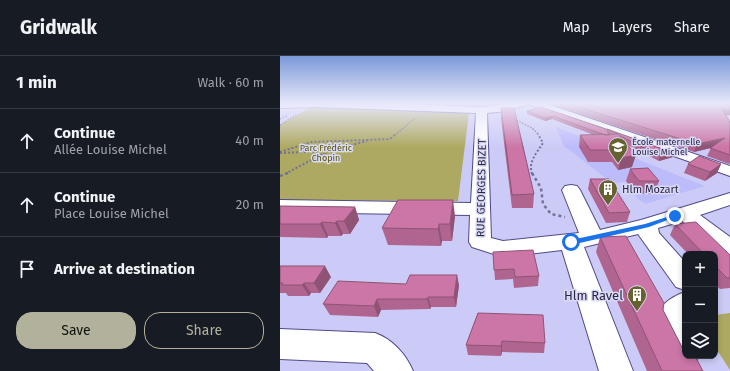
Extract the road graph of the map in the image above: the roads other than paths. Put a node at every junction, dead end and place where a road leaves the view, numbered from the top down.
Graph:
1 (482, 118) edge
2 (576, 118) edge
3 (730, 170) edge
4 (571, 190) dead end
5 (730, 199) edge
6 (280, 206) edge
7 (480, 209) junction
8 (686, 213) junction
9 (646, 226) junction
10 (582, 240) junction
11 (730, 249) edge
12 (682, 276) edge
13 (682, 307) edge
14 (280, 344) edge
15 (682, 345) edge
16 (690, 359) edge
17 (396, 371) edge
18 (616, 371) edge
19 (697, 371) edge

1 - 7 street, RUE GEORGES BIZET
2 - 3 street
4 - 10 street
5 - 8 street
6 - 7 street
7 - 10 street, RUE GEORGES BIZET
8 - 9 street
8 - 11 street
9 - 10 street
9 - 12 street
10 - 18 street
13 - 15 street
14 - 17 street
16 - 19 street

